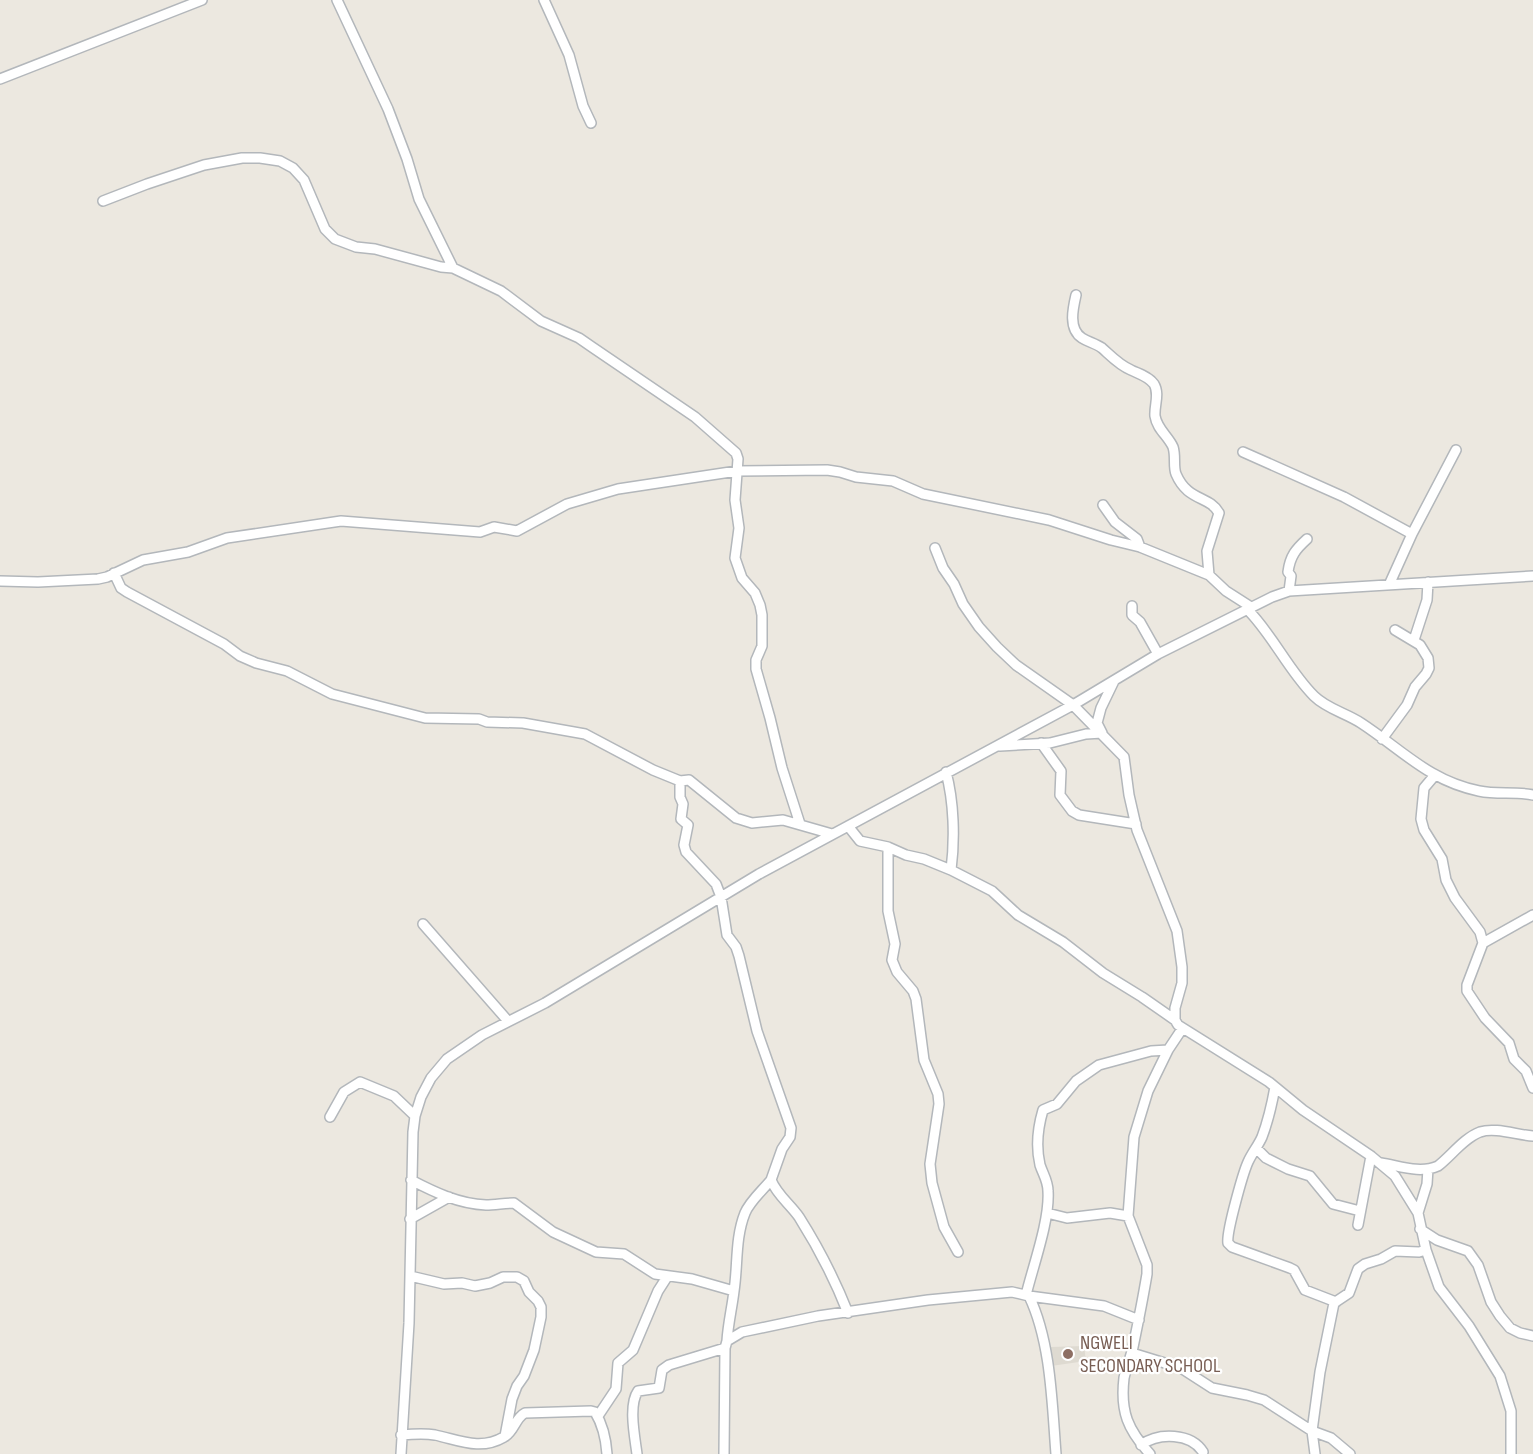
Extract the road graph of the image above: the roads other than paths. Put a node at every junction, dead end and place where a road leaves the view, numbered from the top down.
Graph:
1 (202, 0) edge
2 (337, 0) edge
3 (544, 0) edge
4 (0, 79) edge
5 (591, 123) dead end
6 (103, 201) dead end
7 (453, 268) junction
8 (1076, 295) dead end
9 (1456, 450) dead end
10 (1243, 452) dead end
11 (737, 471) junction
12 (1103, 505) dead end
13 (1412, 534) junction
14 (1307, 539) dead end
15 (1140, 547) junction
16 (935, 548) dead end
17 (114, 573) junction
18 (1209, 575) junction
19 (1533, 576) edge
20 (0, 581) edge
21 (1428, 582) junction
22 (1389, 585) junction
23 (1289, 591) junction
24 (1132, 606) dead end
25 (1249, 608) junction
26 (1395, 630) dead end
27 (1414, 640) junction
28 (1158, 654) junction
29 (1115, 680) junction
30 (1073, 705) junction
31 (1102, 733) junction
32 (1382, 739) junction
33 (1041, 743) junction
34 (994, 746) junction
35 (946, 772) junction
36 (1435, 775) junction
37 (680, 781) junction
38 (1533, 795) edge
39 (800, 824) junction
40 (1136, 824) junction
41 (848, 826) junction
42 (832, 834) junction
43 (888, 847) junction
44 (951, 870) junction
45 (721, 897) junction
46 (1533, 915) edge
47 (423, 924) dead end
48 (1483, 943) junction
49 (1175, 1020) junction
50 (508, 1021) junction
51 (1182, 1029) junction
52 (1168, 1050) junction
53 (1275, 1088) junction
54 (1533, 1088) edge
55 (415, 1116) junction
56 (330, 1117) dead end
57 (1533, 1136) edge
58 (1256, 1148) junction
59 (1371, 1156) junction
60 (1381, 1163) junction
61 (1428, 1169) junction
62 (411, 1180) junction
63 (771, 1180) junction
64 (449, 1197) junction
65 (1360, 1211) junction
66 (1418, 1213) junction
67 (1047, 1214) junction
68 (1128, 1216) junction
69 (410, 1219) junction
70 (1358, 1225) dead end
71 (1420, 1229) junction
72 (1426, 1250) junction
73 (958, 1252) dead end
74 (410, 1276) junction
75 (667, 1277) junction
76 (734, 1291) junction
77 (1028, 1296) junction
78 (1336, 1302) junction
79 (848, 1313) junction
80 (1139, 1320) junction
81 (1533, 1336) edge
82 (726, 1344) junction
83 (1132, 1353) junction
84 (598, 1416) junction
85 (1312, 1431) junction
86 (401, 1435) junction
87 (505, 1436) junction
88 (1142, 1445) junction
89 (1203, 1452) dead end
90 (401, 1454) edge
91 (608, 1454) edge
92 (637, 1454) edge
93 (724, 1454) edge
94 (1056, 1454) edge
95 (1150, 1454) edge
96 (1315, 1454) edge
97 (1350, 1454) edge
98 (1511, 1454) edge

1 - 4 street
2 - 7 street
3 - 5 street
6 - 7 street
7 - 11 street
8 - 18 street
9 - 13 street
10 - 13 street
11 - 15 street
11 - 17 street
11 - 39 street
12 - 15 street
13 - 22 street
14 - 23 street
15 - 18 street
16 - 30 street
17 - 20 street
17 - 37 street
18 - 25 street
19 - 21 street
21 - 22 street
21 - 27 street
22 - 23 street
23 - 25 street
24 - 28 street
25 - 28 street
25 - 32 street
26 - 27 street
27 - 32 street
28 - 29 street
29 - 30 street
29 - 31 street
30 - 31 street
30 - 34 street
31 - 33 street
31 - 40 street
32 - 36 street
33 - 34 street
33 - 40 street
34 - 35 street
35 - 41 street
35 - 44 street
36 - 38 street
36 - 48 street
37 - 39 street
37 - 45 street
39 - 42 street
40 - 49 street
41 - 42 street
41 - 43 street
42 - 45 street
43 - 44 street
43 - 73 street
44 - 49 street
45 - 50 street
45 - 63 street
46 - 48 street
47 - 50 street
48 - 54 street
49 - 51 street
50 - 55 street
51 - 52 street
51 - 53 street
52 - 67 street
52 - 68 street
53 - 58 street
53 - 59 street
55 - 56 street
55 - 62 street
57 - 61 street
58 - 65 street
58 - 78 street
59 - 60 street
59 - 65 street
60 - 61 street
60 - 66 street
61 - 66 street
62 - 64 street
62 - 69 street
63 - 76 street
63 - 79 street
64 - 69 street
64 - 75 street
65 - 70 street
66 - 71 street
67 - 68 street
67 - 77 street
68 - 80 street
69 - 74 street
71 - 72 street
71 - 81 street
72 - 78 street
72 - 98 street
74 - 86 street
74 - 87 street
75 - 76 street
75 - 84 street
76 - 82 street
77 - 79 street
77 - 80 street
77 - 94 street
78 - 85 street
79 - 82 street
80 - 83 street
82 - 92 street
82 - 93 street
83 - 85 street
83 - 88 street
84 - 87 street
84 - 91 street
85 - 96 street
85 - 97 street
86 - 87 street
86 - 90 street
88 - 89 street
88 - 95 street

